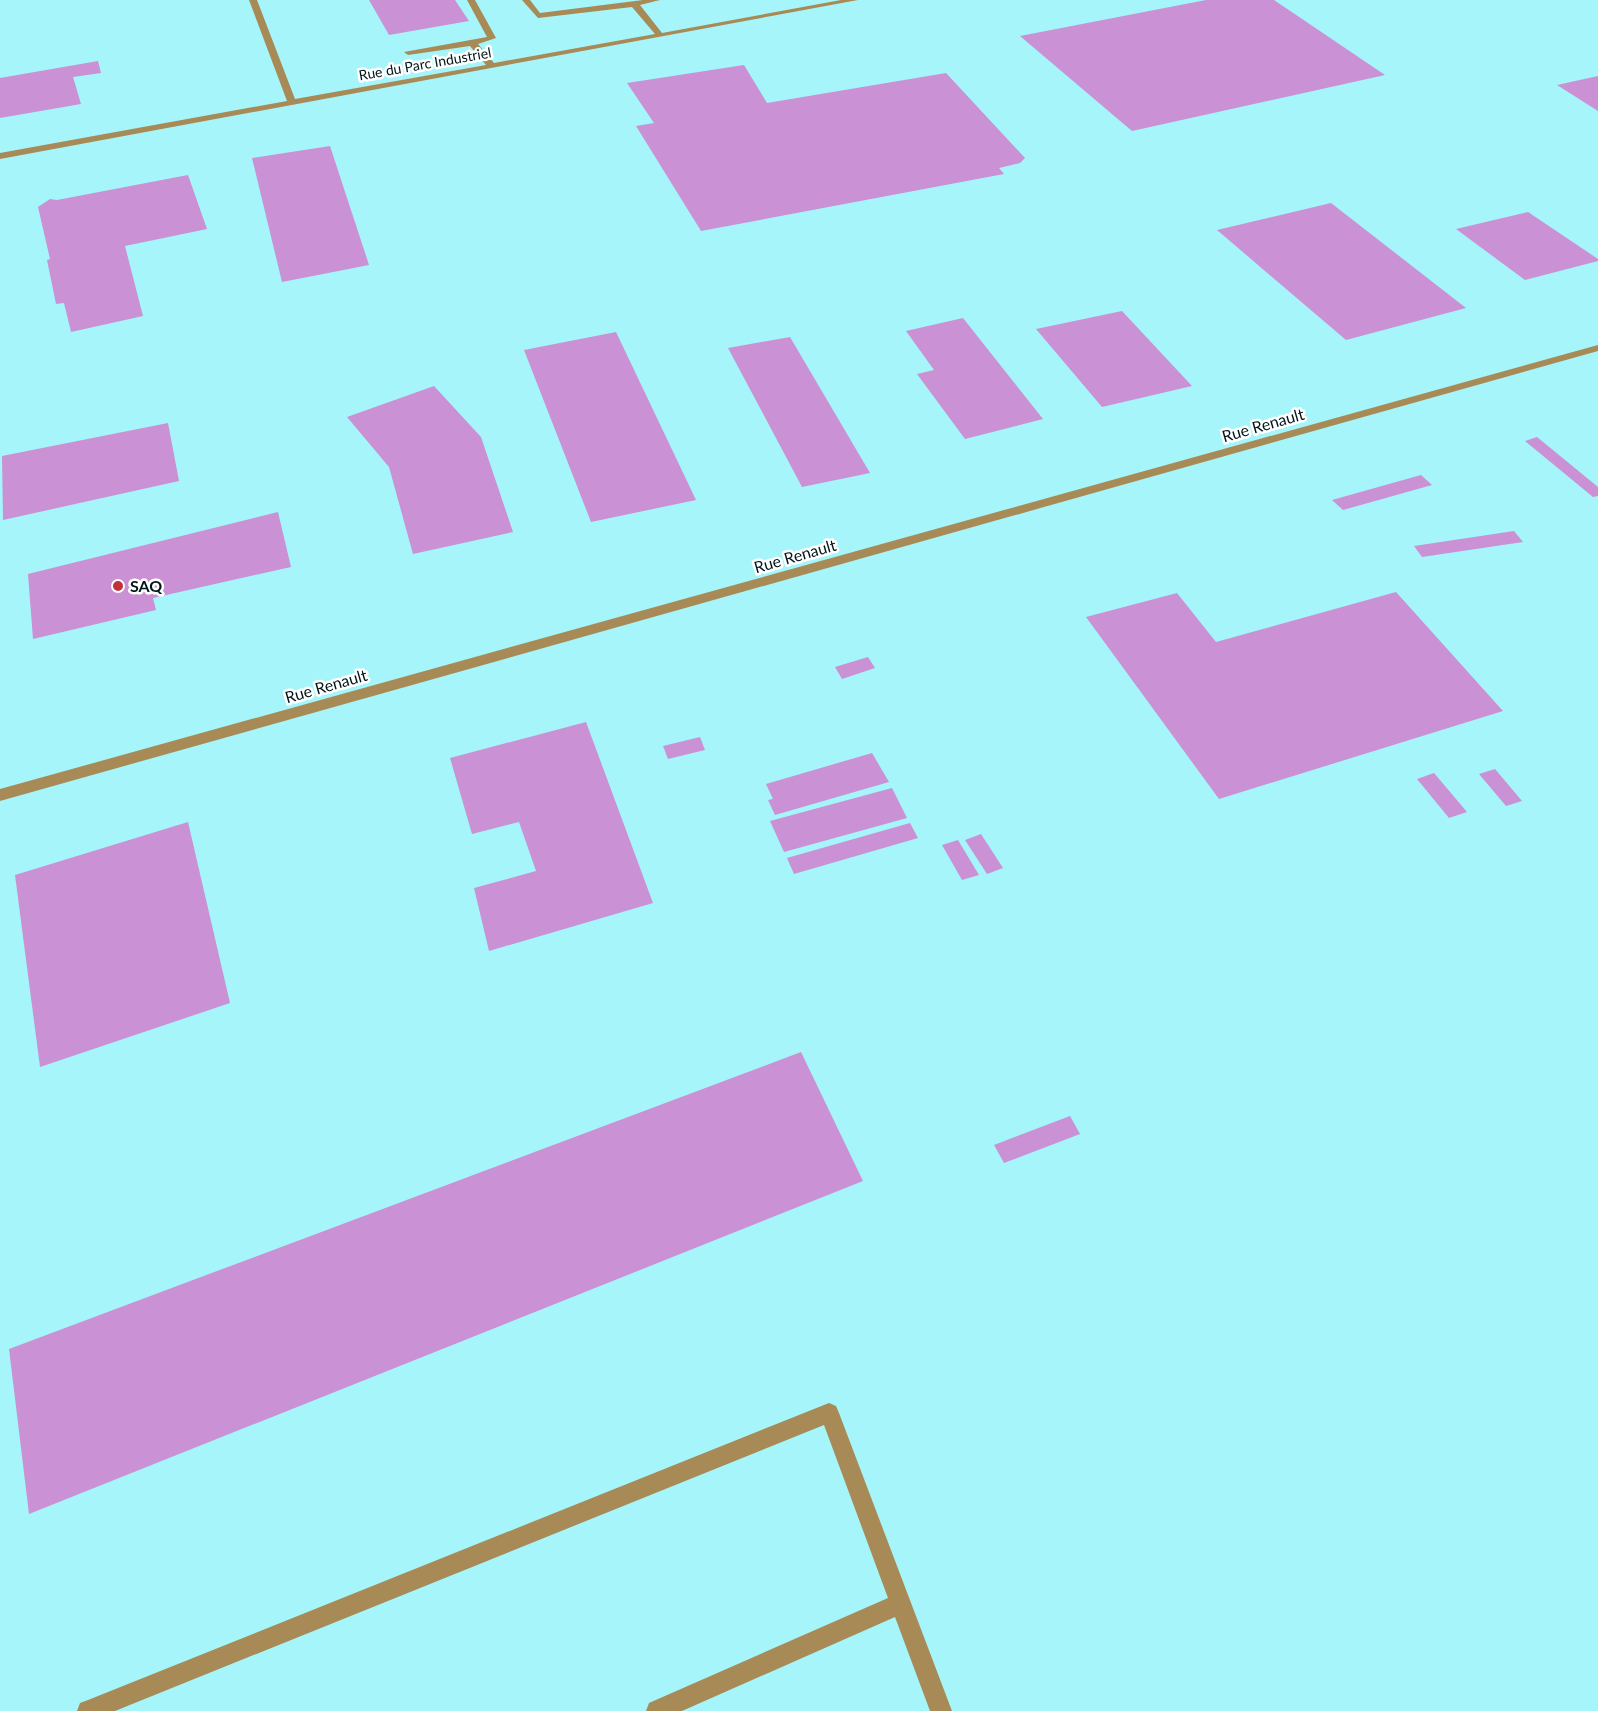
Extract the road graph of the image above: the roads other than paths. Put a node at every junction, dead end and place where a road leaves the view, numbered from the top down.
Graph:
1 (253, 0) edge
2 (471, 0) edge
3 (526, 0) edge
4 (656, 0) edge
5 (854, 0) edge
6 (634, 4) junction
7 (660, 35) junction
8 (472, 43) junction
9 (408, 52) dead end
10 (492, 66) junction
11 (292, 103) junction
12 (0, 156) edge
13 (1598, 348) edge
14 (0, 795) edge
15 (900, 1604) junction
16 (88, 1711) edge
17 (657, 1711) edge
18 (941, 1711) edge

1 - 11 street
2 - 8 street
3 - 6 street
4 - 6 street
5 - 7 street, Rue du Parc Industriel
6 - 7 street
7 - 10 street, Rue du Parc Industriel
8 - 9 street
8 - 10 street
10 - 11 street, Rue du Parc Industriel
11 - 12 street, Rue du Parc Industriel
13 - 14 street, Rue Renault
15 - 16 street
15 - 17 street
15 - 18 street

